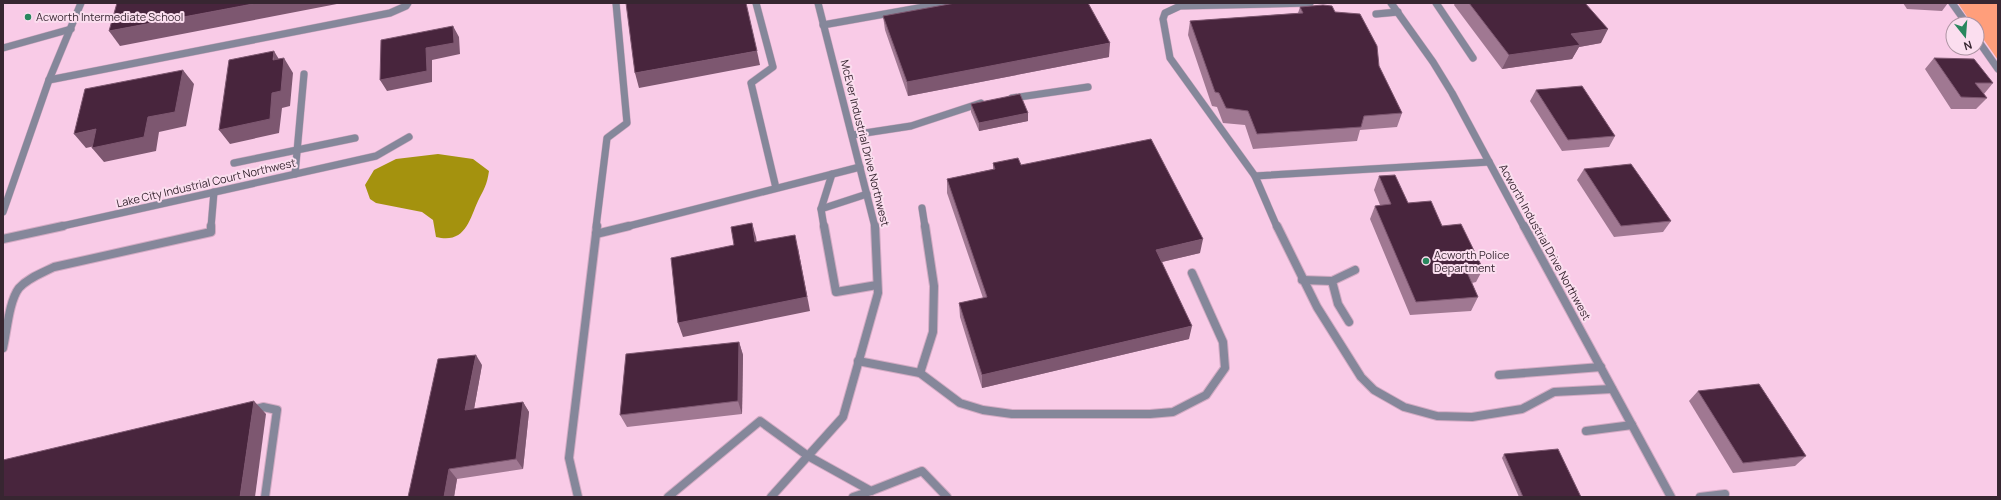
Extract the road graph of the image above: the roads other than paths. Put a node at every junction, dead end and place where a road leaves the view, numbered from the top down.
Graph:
1 (81, 3) edge
2 (408, 3) edge
3 (616, 3) edge
4 (756, 3) edge
5 (818, 3) edge
6 (946, 3) edge
7 (1310, 3) edge
8 (1391, 3) edge
9 (1436, 3) edge
10 (1952, 3) edge
11 (1398, 12) junction
12 (1376, 14) dead end
13 (1961, 16) edge
14 (823, 25) junction
15 (71, 29) junction
16 (3, 48) edge
17 (1985, 50) edge
18 (1473, 58) dead end
19 (1998, 69) edge
20 (304, 74) dead end
21 (49, 80) junction
22 (1088, 88) dead end
23 (1004, 100) edge
24 (988, 102) edge
25 (852, 135) junction
26 (409, 137) dead end
27 (355, 138) dead end
28 (297, 150) junction
29 (1489, 162) junction
30 (234, 164) dead end
31 (860, 166) junction
32 (295, 174) junction
33 (832, 174) junction
34 (1255, 176) junction
35 (776, 188) junction
36 (214, 192) junction
37 (867, 194) junction
38 (922, 208) dead end
39 (821, 209) junction
40 (3, 212) edge
41 (596, 234) junction
42 (3, 239) edge
43 (1356, 270) dead end
44 (1192, 273) dead end
45 (1302, 280) junction
46 (1332, 281) junction
47 (877, 286) junction
48 (1349, 322) dead end
49 (3, 348) edge
50 (858, 361) junction
51 (1601, 367) junction
52 (920, 373) junction
53 (1499, 375) dead end
54 (1612, 389) junction
55 (242, 413) edge
56 (1632, 425) junction
57 (1586, 431) dead end
58 (808, 456) junction
59 (871, 491) junction
60 (1725, 494) dead end
61 (265, 497) edge
62 (578, 497) edge
63 (668, 497) edge
64 (771, 497) edge
65 (853, 497) edge
66 (947, 497) edge
67 (1671, 497) edge
68 (1700, 497) edge

1 - 15 street
2 - 21 street
3 - 41 street
4 - 35 street
5 - 14 street, McEver Industrial Drive Northwest
6 - 14 street
7 - 34 street
8 - 11 street, Acworth Industrial Drive Northwest
9 - 18 street
10 - 13 street
11 - 12 street
11 - 29 street, Acworth Industrial Drive Northwest
14 - 25 street, McEver Industrial Drive Northwest
15 - 16 street
15 - 21 street
17 - 19 street
20 - 28 street
21 - 40 street
22 - 23 street
24 - 25 street
25 - 31 street, McEver Industrial Drive Northwest
26 - 32 street, Lake City Industrial Court Northwest
27 - 28 street
28 - 30 street
28 - 32 street
29 - 34 street
29 - 51 street, Acworth Industrial Drive Northwest
31 - 33 street
31 - 37 street, McEver Industrial Drive Northwest
32 - 36 street, Lake City Industrial Court Northwest
33 - 35 street
33 - 39 street
34 - 45 street
35 - 41 street
36 - 42 street, Lake City Industrial Court Northwest
36 - 49 street
37 - 39 street
37 - 47 street, McEver Industrial Drive Northwest
38 - 52 street
39 - 47 street
41 - 62 street
43 - 46 street
44 - 52 street
45 - 46 street
45 - 54 street
46 - 48 street
47 - 50 street, McEver Industrial Drive Northwest
50 - 52 street
50 - 58 street, McEver Industrial Drive Northwest
51 - 53 street
51 - 54 street, Acworth Industrial Drive Northwest
54 - 56 street, Acworth Industrial Drive Northwest
55 - 61 street
56 - 57 street
56 - 67 street, Acworth Industrial Drive Northwest
58 - 59 street
58 - 63 street
58 - 64 street, McEver Industrial Drive Northwest
59 - 65 street
59 - 66 street
60 - 68 street

